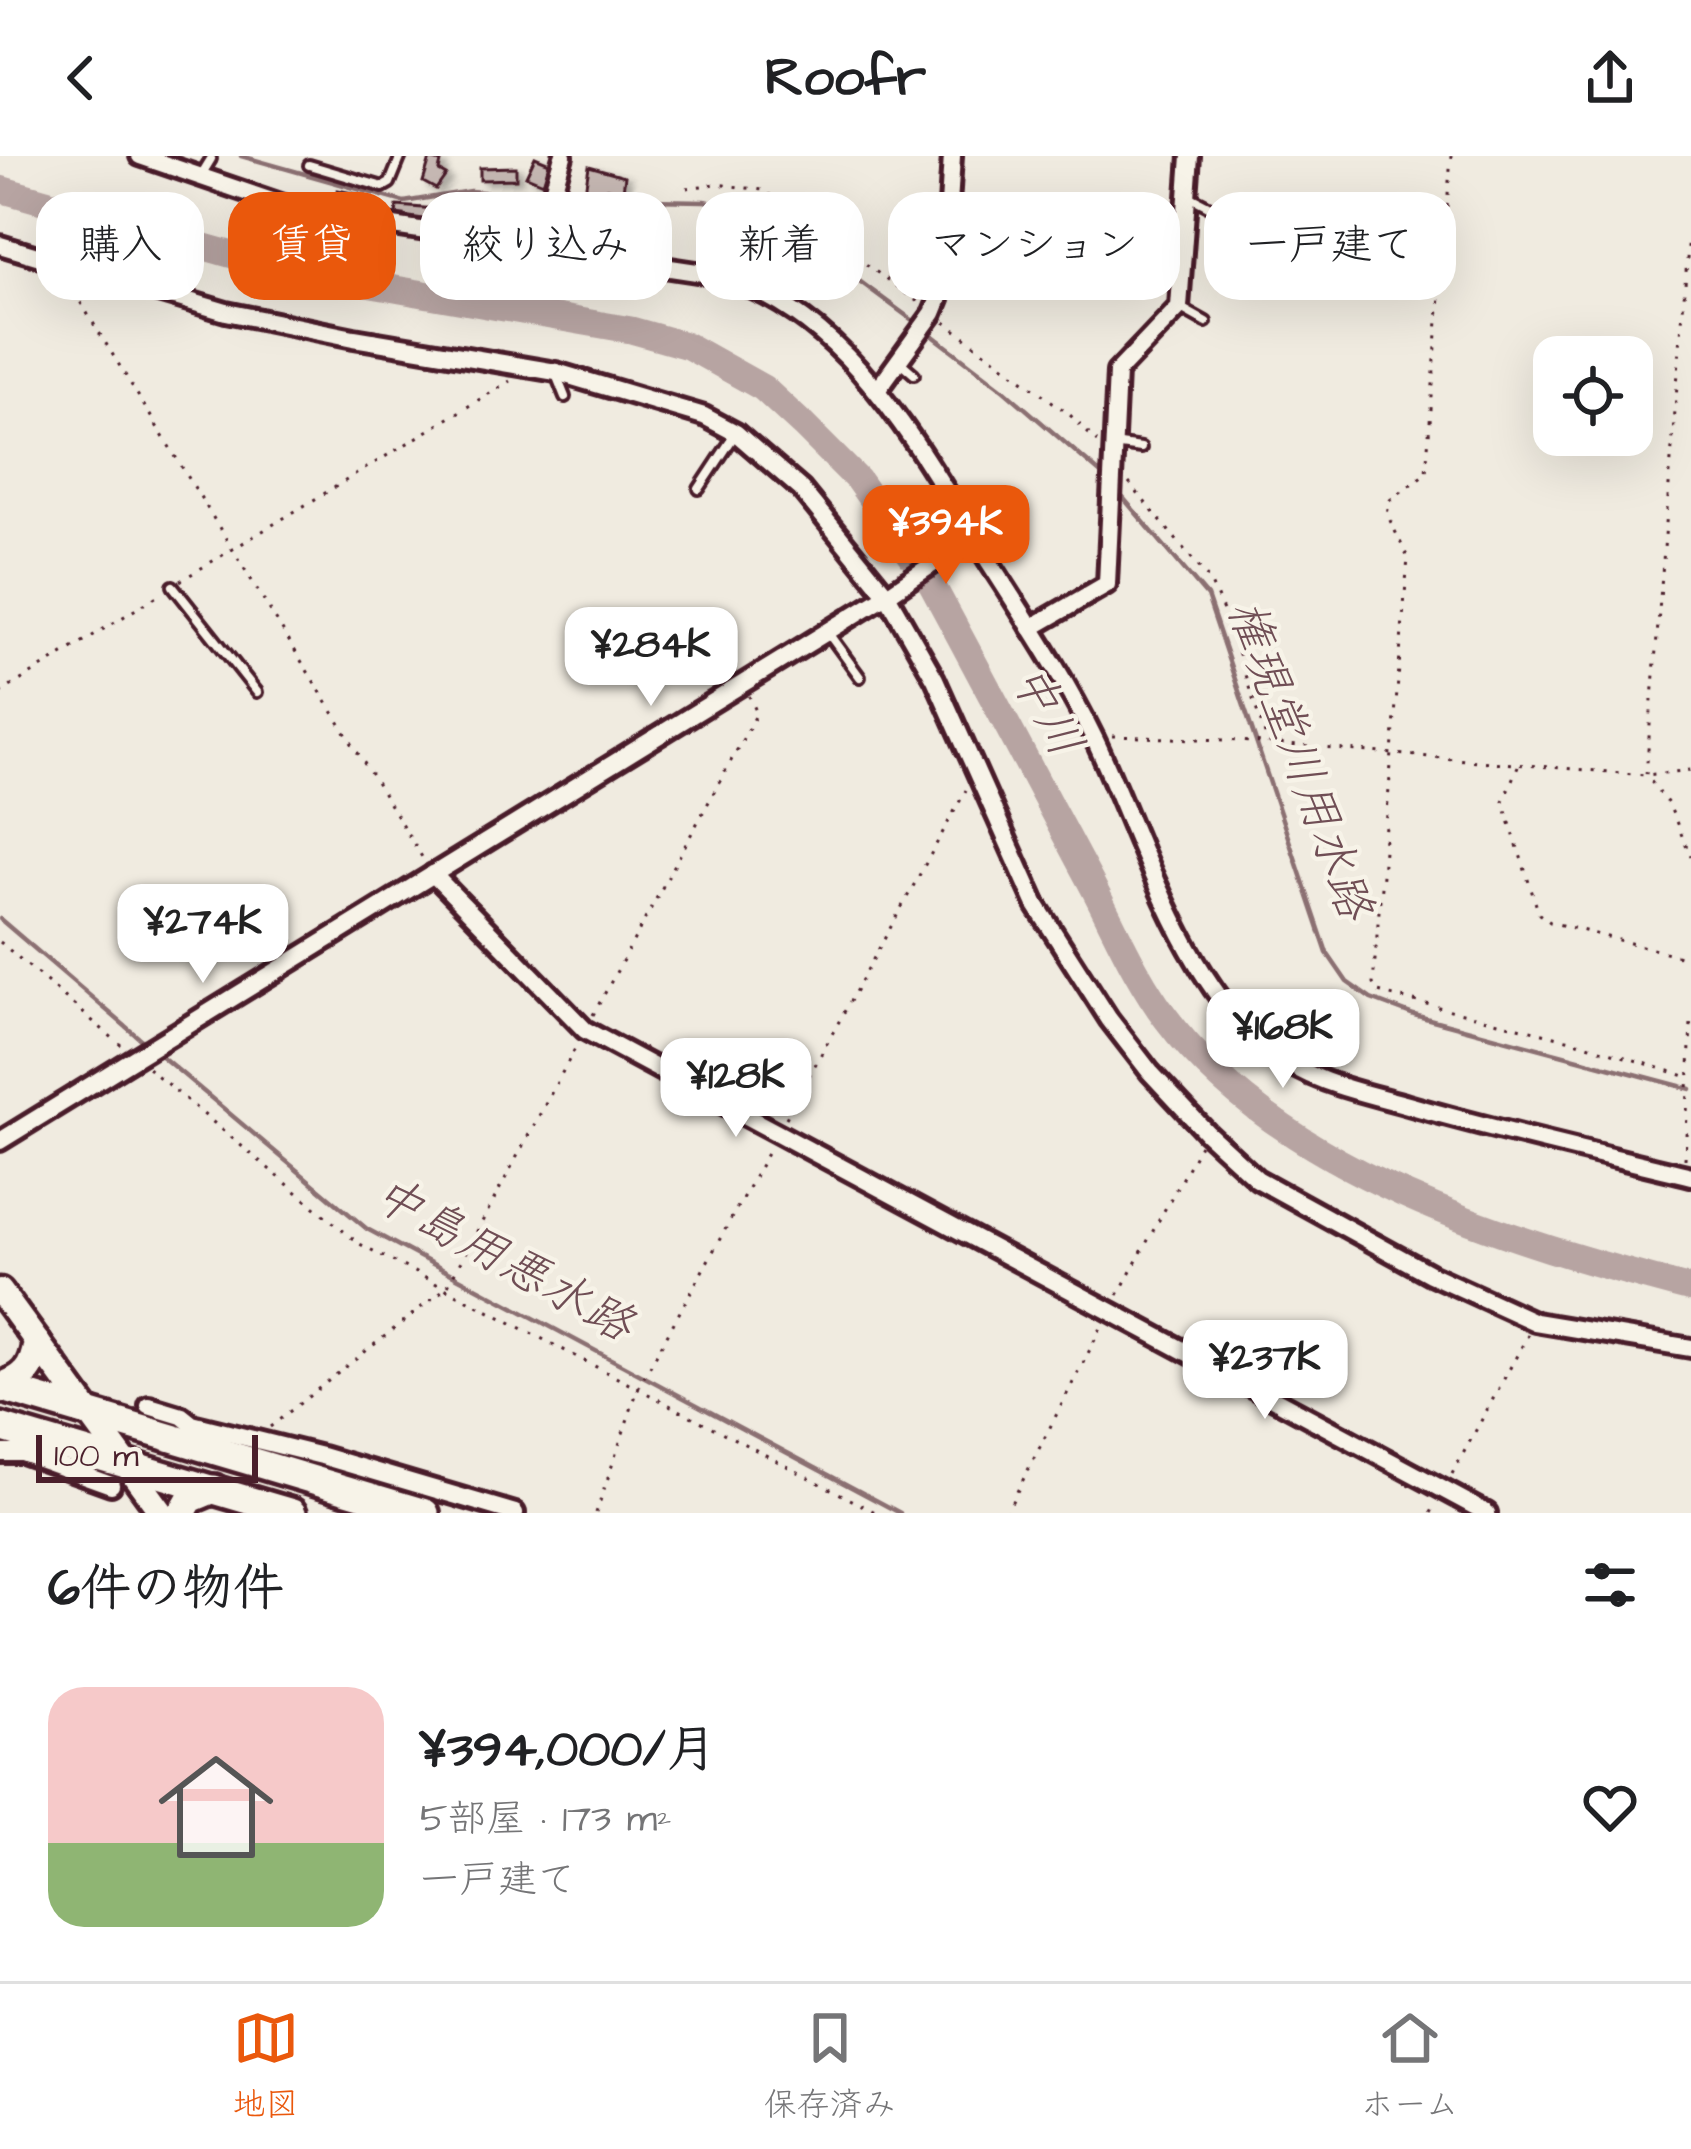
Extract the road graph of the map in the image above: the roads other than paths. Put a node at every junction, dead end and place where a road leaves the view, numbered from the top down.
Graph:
1 (140, 156) edge
2 (401, 156) edge
3 (563, 156) edge
4 (952, 156) edge
5 (1190, 156) edge
6 (212, 159) dead end
7 (309, 165) dead end
8 (200, 177) junction
9 (553, 192) edge
10 (950, 192) edge
11 (1187, 196) junction
12 (1204, 205) edge
13 (420, 230) edge
14 (0, 244) edge
15 (672, 270) edge
16 (938, 300) edge
17 (1179, 307) junction
18 (1206, 322) dead end
19 (899, 361) junction
20 (556, 372) junction
21 (914, 374) dead end
22 (878, 389) junction
23 (565, 398) dead end
24 (736, 433) junction
25 (1142, 448) dead end
26 (1113, 453) junction
27 (699, 489) dead end
28 (969, 539) junction
29 (173, 586) road end
30 (892, 591) junction
31 (1031, 628) junction
32 (826, 632) junction
33 (860, 677) dead end
34 (257, 692) dead end
35 (433, 874) junction
36 (0, 1141) edge
37 (1688, 1175) edge
38 (0, 1291) edge
39 (37, 1344) junction
40 (1691, 1348) edge
41 (0, 1387) edge
42 (149, 1406) dead end
43 (88, 1414) junction
44 (0, 1427) edge
45 (215, 1441) junction
46 (51, 1452) junction
47 (0, 1453) edge
48 (118, 1474) junction
49 (214, 1489) junction
50 (166, 1513) edge
51 (292, 1513) edge
52 (425, 1513) edge
53 (515, 1513) edge
54 (1487, 1513) edge

1 - 8 street
2 - 7 lane
3 - 9 street
4 - 10 street
5 - 11 street
6 - 8 lane
8 - 13 street
11 - 12 lane
11 - 17 street
14 - 20 street
15 - 22 street
16 - 19 street
17 - 18 lane
17 - 26 street
19 - 21 lane
19 - 22 street
20 - 23 lane
20 - 24 street
22 - 28 street
24 - 27 lane
24 - 30 street
25 - 26 lane
26 - 31 street
28 - 30 street
28 - 31 street
29 - 34 lane
30 - 32 street
30 - 40 street
31 - 37 street
32 - 33 lane
32 - 35 street
35 - 36 street
35 - 54 street
38 - 39 main road
39 - 41 highway
39 - 43 main road
41 - 43 highway
42 - 45 street
43 - 45 highway
43 - 48 main road
44 - 46 highway
45 - 52 highway
45 - 53 street
46 - 47 street
46 - 48 highway
48 - 49 highway
48 - 50 main road
49 - 50 highway
49 - 51 highway

